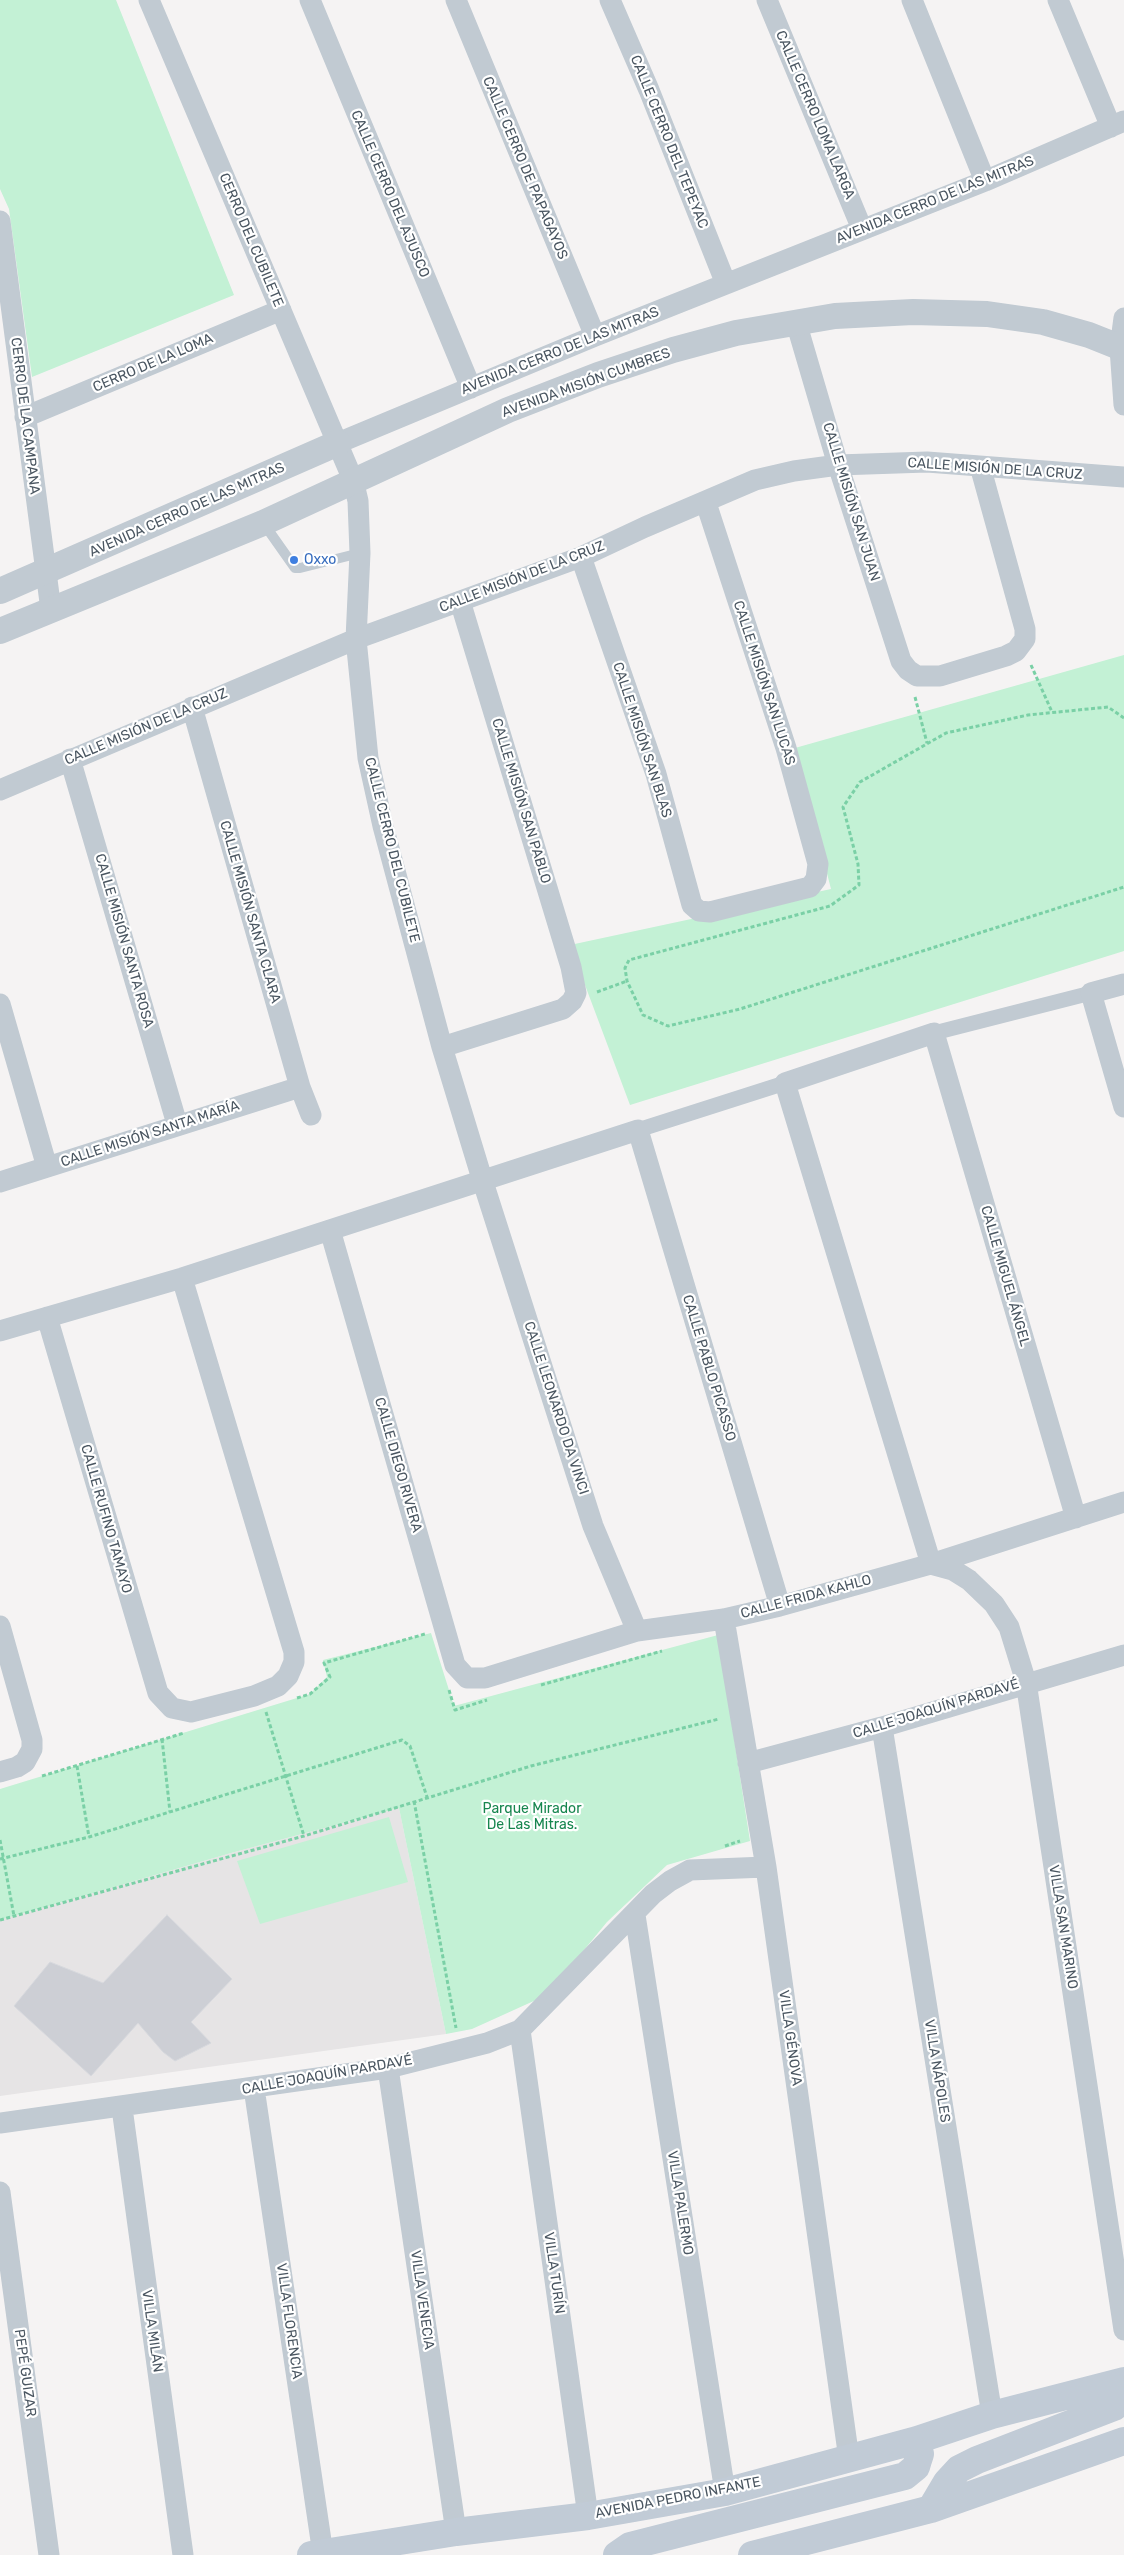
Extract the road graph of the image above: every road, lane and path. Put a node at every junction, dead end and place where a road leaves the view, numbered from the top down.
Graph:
1 (149, 0) edge
2 (310, 0) edge
3 (456, 0) edge
4 (610, 0) edge
5 (767, 0) edge
6 (912, 0) edge
7 (1058, 0) edge
8 (1117, 124) edge
9 (985, 181) junction
10 (0, 221) edge
11 (862, 229) junction
12 (726, 284) junction
13 (281, 310) junction
14 (1124, 318) edge
15 (796, 322) junction
16 (595, 336) junction
17 (1122, 349) edge
18 (471, 388) junction
19 (1124, 406) edge
20 (25, 417) junction
21 (338, 443) junction
22 (838, 465) junction
23 (980, 466) junction
24 (1124, 478) edge
25 (353, 480) junction
26 (706, 503) junction
27 (263, 523) junction
28 (360, 553) junction
29 (581, 557) junction
30 (45, 573) junction
31 (0, 591) edge
32 (460, 601) junction
33 (51, 610) junction
34 (0, 631) edge
35 (356, 639) junction
36 (1022, 646) junction
37 (912, 673) junction
38 (192, 707) junction
39 (1052, 712) junction
40 (1124, 718) edge
41 (928, 743) junction
42 (70, 759) junction
43 (0, 790) edge
44 (1124, 887) edge
45 (710, 912) joint
46 (627, 981) junction
47 (1124, 984) edge
48 (1091, 993) junction
49 (572, 1001) junction
50 (0, 1004) edge
51 (934, 1033) junction
52 (442, 1047) junction
53 (785, 1083) junction
54 (300, 1087) junction
55 (1124, 1107) edge
56 (312, 1115) dead end
57 (178, 1124) junction
58 (638, 1130) junction
59 (47, 1167) junction
60 (0, 1182) edge
61 (483, 1182) junction
62 (330, 1230) junction
63 (182, 1278) junction
64 (47, 1317) junction
65 (0, 1331) edge
66 (1124, 1502) edge
67 (1076, 1518) junction
68 (931, 1564) junction
69 (780, 1606) junction
70 (724, 1619) junction
71 (0, 1626) edge
72 (637, 1631) junction
73 (671, 1648) dead end
74 (1124, 1655) edge
75 (486, 1678) joint
76 (1026, 1682) junction
77 (539, 1686) dead end
78 (448, 1688) dead end
79 (492, 1699) dead end
80 (264, 1708) dead end
81 (720, 1719) dead end
82 (882, 1727) junction
83 (162, 1740) dead end
84 (748, 1763) junction
85 (77, 1766) dead end
86 (0, 1772) edge
87 (286, 1775) junction
88 (427, 1797) junction
89 (414, 1801) junction
90 (170, 1812) junction
91 (304, 1836) junction
92 (89, 1837) junction
93 (0, 1840) edge
94 (2, 1858) edge
95 (766, 1867) junction
96 (635, 1915) junction
97 (14, 1916) junction
98 (0, 1920) edge
99 (454, 2028) dead end
100 (520, 2030) junction
101 (388, 2068) junction
102 (254, 2088) junction
103 (122, 2108) junction
104 (0, 2123) edge
105 (0, 2192) edge
106 (1124, 2330) edge
107 (1124, 2381) edge
108 (1124, 2399) edge
109 (992, 2414) junction
110 (917, 2440) junction
111 (1124, 2441) edge
112 (850, 2459) junction
113 (725, 2492) junction
114 (931, 2509) junction
115 (588, 2516) junction
116 (456, 2532) junction
117 (317, 2554) edge
118 (49, 2555) edge
119 (183, 2555) edge
120 (617, 2555) edge
121 (752, 2555) edge

1 - 13 street, CERRO DEL CUBILETE
2 - 18 street, CALLE CERRO DEL AJUSCO
3 - 16 street, CALLE CERRO DE PAPAGAYOS
4 - 12 street, CALLE CERRO DEL TEPEYAC
5 - 11 street, CALLE CERRO LOMA LARGA
6 - 9 street
7 - 8 street
8 - 9 street, AVENIDA CERRO DE LAS MITRAS
9 - 11 street, AVENIDA CERRO DE LAS MITRAS
10 - 20 street, CERRO DE LA CAMPANA
11 - 12 street, AVENIDA CERRO DE LAS MITRAS
12 - 16 street, AVENIDA CERRO DE LAS MITRAS
13 - 20 street, CERRO DE LA LOMA
13 - 21 street, CERRO DEL CUBILETE
14 - 17 street
15 - 17 street, AVENIDA MISIÓN CUMBRES
15 - 22 street, CALLE MISIÓN SAN JUAN
15 - 25 street, AVENIDA MISIÓN CUMBRES
16 - 18 street, AVENIDA CERRO DE LAS MITRAS
17 - 19 street
18 - 21 street, AVENIDA CERRO DE LAS MITRAS
20 - 30 street, CERRO DE LA CAMPANA
21 - 25 street, CERRO DEL CUBILETE
21 - 30 street, AVENIDA CERRO DE LAS MITRAS
22 - 23 street, CALLE MISIÓN DE LA CRUZ
22 - 26 street, CALLE MISIÓN DE LA CRUZ
22 - 37 street, CALLE MISIÓN SAN JUAN
23 - 24 street, CALLE MISIÓN DE LA CRUZ
23 - 36 street
25 - 27 street
25 - 28 street, CALLE CERRO DEL CUBILETE
26 - 29 street, CALLE MISIÓN DE LA CRUZ
26 - 45 street, CALLE MISIÓN SAN LUCAS
27 - 28 lane
27 - 33 street
28 - 35 street, CALLE CERRO DEL CUBILETE
29 - 32 street, CALLE MISIÓN DE LA CRUZ
29 - 45 street, CALLE MISIÓN SAN BLAS
30 - 31 street, AVENIDA CERRO DE LAS MITRAS
30 - 33 street, CERRO DE LA CAMPANA
32 - 35 street, CALLE MISIÓN DE LA CRUZ
32 - 49 street, CALLE MISIÓN SAN PABLO
33 - 34 street
35 - 38 street, CALLE MISIÓN DE LA CRUZ
35 - 52 street, CALLE CERRO DEL CUBILETE
36 - 37 street
36 - 39 path
37 - 41 path
38 - 42 street, CALLE MISIÓN DE LA CRUZ
38 - 54 street, CALLE MISIÓN SANTA CLARA
39 - 40 path
39 - 41 path
41 - 46 path
42 - 43 street, CALLE MISIÓN DE LA CRUZ
42 - 57 street, CALLE MISIÓN SANTA ROSA
44 - 46 path
46 - 49 path
47 - 48 street
48 - 51 street
48 - 55 street
49 - 52 street
50 - 59 street
51 - 53 street
51 - 67 street, CALLE MIGUEL ÁNGEL
52 - 61 street, CALLE CERRO DEL CUBILETE
53 - 58 street
53 - 68 street
54 - 56 street, CALLE MISIÓN SANTA CLARA
54 - 57 street, CALLE MISIÓN SANTA MARÍA
57 - 59 street, CALLE MISIÓN SANTA MARÍA
58 - 61 street
58 - 69 street, CALLE PABLO PICASSO
59 - 60 street, CALLE MISIÓN SANTA MARÍA
61 - 62 street
61 - 72 street, CALLE LEONARDO DA VINCI
62 - 63 street
62 - 75 street, CALLE DIEGO RIVERA
63 - 64 street
63 - 64 street, CALLE RUFINO TAMAYO
64 - 65 street
66 - 67 street, CALLE FRIDA KAHLO
67 - 68 street, CALLE FRIDA KAHLO
68 - 69 street, CALLE FRIDA KAHLO
68 - 76 street, VILLA SAN MARINO
69 - 70 street, CALLE FRIDA KAHLO
70 - 72 street, CALLE FRIDA KAHLO
70 - 84 street, VILLA GÉNOVA
71 - 86 street
72 - 75 street, CALLE FRIDA KAHLO
73 - 77 path
74 - 76 street, CALLE JOAQUÍN PARDAVÉ
76 - 82 street, CALLE JOAQUÍN PARDAVÉ
76 - 106 street, VILLA SAN MARINO
78 - 79 path
80 - 87 path
81 - 88 path
82 - 84 street, CALLE JOAQUÍN PARDAVÉ
82 - 109 street, VILLA NÁPOLES
83 - 90 path
84 - 95 street, VILLA GÉNOVA
85 - 92 path
87 - 88 path
87 - 90 path
87 - 91 path
88 - 89 path
89 - 91 path
89 - 99 path
90 - 92 path
91 - 97 path
92 - 94 path
93 - 94 path
94 - 97 path
95 - 96 street, CALLE JOAQUÍN PARDAVÉ
95 - 112 street, VILLA GÉNOVA
96 - 100 street, CALLE JOAQUÍN PARDAVÉ
96 - 113 street, VILLA PALERMO
97 - 98 path
100 - 101 street, CALLE JOAQUÍN PARDAVÉ
100 - 115 street, VILLA TURÍN
101 - 102 street, CALLE JOAQUÍN PARDAVÉ
101 - 116 street, VILLA VENECIA
102 - 103 street, CALLE JOAQUÍN PARDAVÉ
102 - 117 street, VILLA FLORENCIA
103 - 104 street, CALLE JOAQUÍN PARDAVÉ
103 - 119 street, VILLA MILÁN
105 - 118 street, PEPÉ GUIZAR
107 - 109 main road, AVENIDA PEDRO INFANTE
108 - 114 main road
109 - 110 main road, AVENIDA PEDRO INFANTE
110 - 112 main road, AVENIDA PEDRO INFANTE
110 - 120 main road
111 - 114 main road
112 - 113 main road, AVENIDA PEDRO INFANTE
113 - 115 main road, AVENIDA PEDRO INFANTE
114 - 121 main road
115 - 116 main road, AVENIDA PEDRO INFANTE
116 - 117 main road, AVENIDA PEDRO INFANTE

